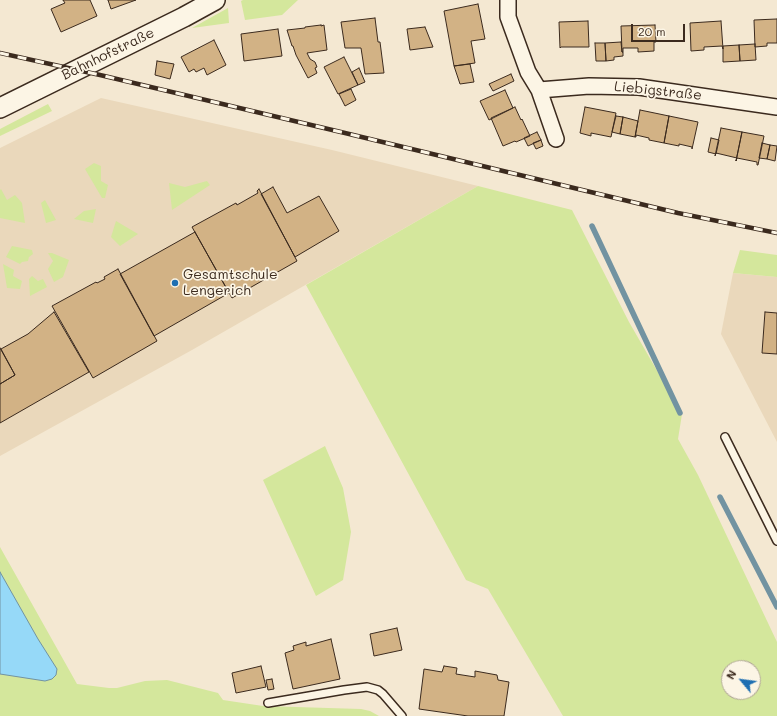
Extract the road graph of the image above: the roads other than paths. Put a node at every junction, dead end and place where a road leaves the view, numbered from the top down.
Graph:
1 (214, 0) edge
2 (508, 0) edge
3 (539, 90) junction
4 (777, 107) edge
5 (0, 108) edge
6 (556, 139) dead end
7 (725, 437) dead end
8 (777, 541) edge
9 (268, 702) dead end
10 (402, 716) edge

1 - 5 street, Bahnhofstraße
2 - 3 street
3 - 4 street, Liebigstraße
3 - 6 street
7 - 8 lane
9 - 10 lane

